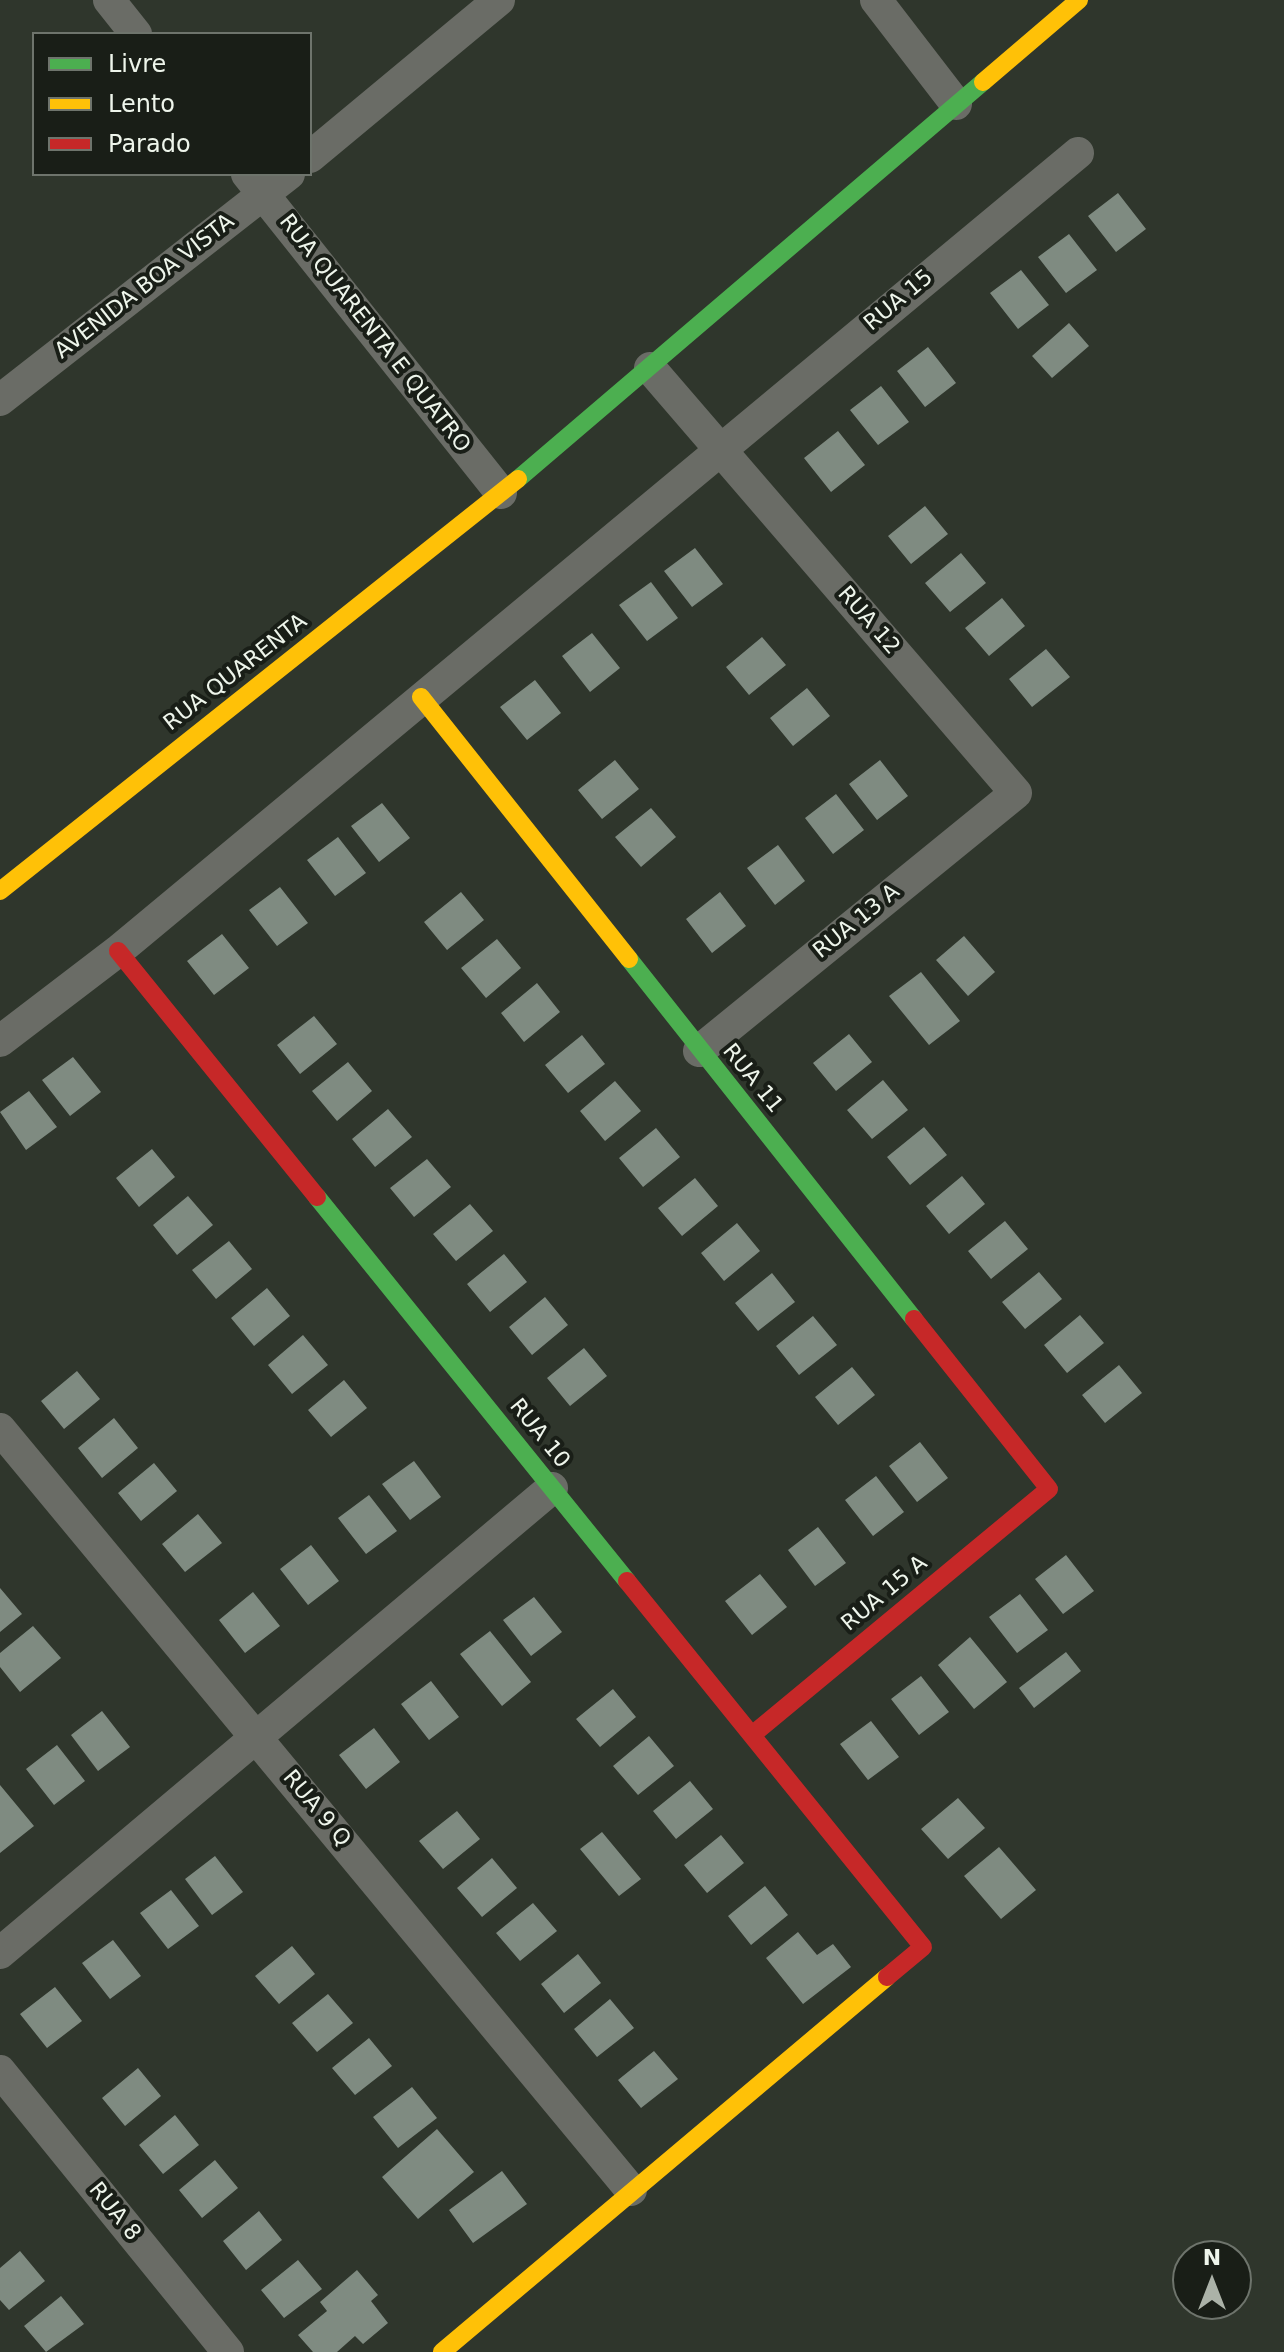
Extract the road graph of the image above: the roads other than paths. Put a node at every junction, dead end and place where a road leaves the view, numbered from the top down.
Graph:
1 (109, 0) edge
2 (499, 0) edge
3 (876, 0) edge
4 (1079, 0) edge
5 (134, 32) edge
6 (956, 104) junction
7 (1078, 153) dead end
8 (312, 155) edge
9 (282, 176) edge
10 (256, 184) edge
11 (650, 368) junction
12 (1, 398) edge
13 (720, 450) junction
14 (501, 493) junction
15 (421, 697) junction
16 (1016, 793) joint
17 (0, 891) edge
18 (118, 951) junction
19 (0, 1041) edge
20 (699, 1051) junction
21 (0, 1429) edge
22 (552, 1488) junction
23 (1049, 1489) joint
24 (752, 1735) junction
25 (257, 1738) junction
26 (0, 1953) edge
27 (0, 2071) edge
28 (631, 2190) junction
29 (228, 2352) edge
30 (442, 2352) edge

1 - 5 street
2 - 8 street
3 - 6 street
4 - 6 street, RUA QUARENTA
6 - 11 street, RUA QUARENTA
7 - 13 street, RUA 15
9 - 10 street, AVENIDA BOA VISTA
10 - 12 street, AVENIDA BOA VISTA
10 - 14 street, RUA QUARENTA E QUATRO
11 - 13 street, RUA 12
11 - 14 street, RUA QUARENTA
13 - 15 street, RUA 15
13 - 16 street, RUA 12
14 - 17 street, RUA QUARENTA
15 - 18 street, RUA 15
15 - 20 street, RUA 11
16 - 20 street, RUA 13 A
18 - 19 street, RUA 15
18 - 22 street, RUA 10
20 - 23 street, RUA 11
21 - 25 street, RUA 9 Q
22 - 24 street, RUA 10
22 - 25 street
23 - 24 street, RUA 15 A
24 - 28 street, RUA 10
25 - 26 street
25 - 28 street, RUA 9 Q
27 - 29 street, RUA 8
28 - 30 street

